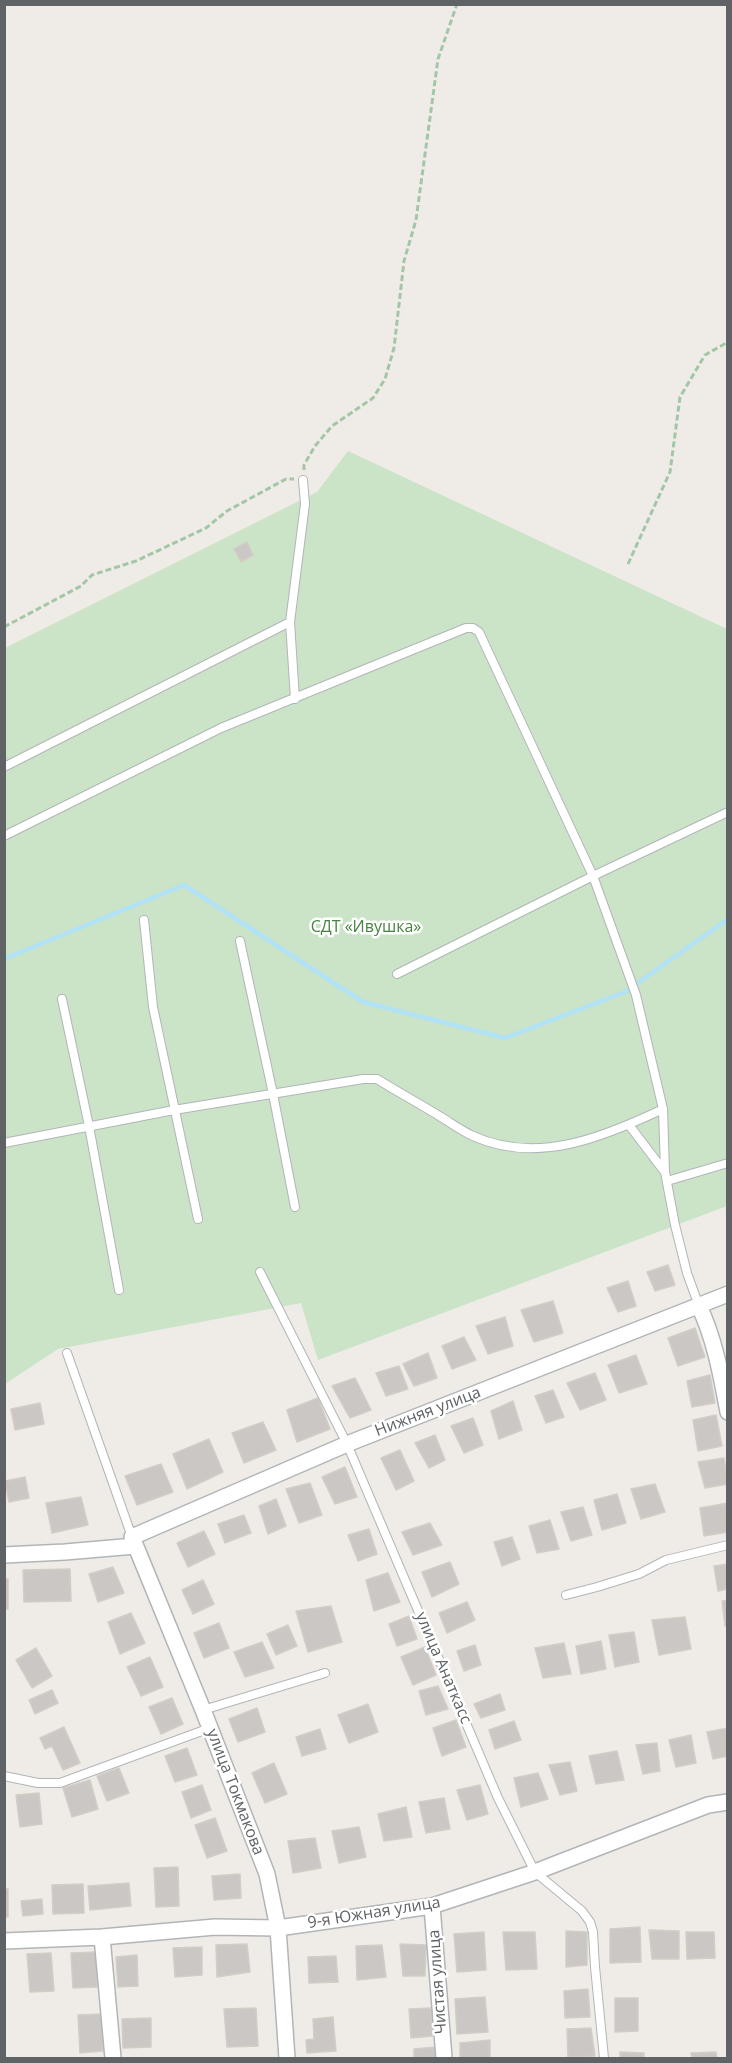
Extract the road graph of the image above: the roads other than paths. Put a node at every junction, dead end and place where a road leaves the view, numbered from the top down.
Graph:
1 (303, 480) road end
2 (290, 622) junction
3 (295, 699) junction
4 (4, 767) edge
5 (728, 812) edge
6 (4, 836) edge
7 (593, 876) junction
8 (144, 920) dead end
9 (240, 940) dead end
10 (397, 974) dead end
11 (62, 999) dead end
12 (273, 1094) junction
13 (663, 1108) junction
14 (174, 1110) junction
15 (629, 1125) junction
16 (89, 1126) junction
17 (4, 1143) edge
18 (728, 1163) edge
19 (666, 1177) junction
20 (295, 1207) dead end
21 (198, 1219) dead end
22 (260, 1272) dead end
23 (119, 1290) dead end
24 (728, 1294) edge
25 (699, 1306) junction
26 (67, 1353) dead end
27 (728, 1412) edge
28 (347, 1444) junction
29 (134, 1541) junction
30 (728, 1545) edge
31 (4, 1555) edge
32 (566, 1595) dead end
33 (325, 1674) dead end
34 (203, 1710) junction
35 (210, 1728) junction
36 (4, 1776) edge
37 (728, 1802) edge
38 (536, 1872) junction
39 (432, 1906) junction
40 (278, 1928) junction
41 (102, 1937) junction
42 (4, 1941) edge
43 (113, 2058) edge
44 (287, 2058) edge
45 (444, 2058) edge
46 (604, 2058) edge

1 - 2 lane
2 - 3 lane
2 - 4 lane
3 - 6 lane
3 - 7 lane
5 - 7 lane
7 - 10 lane
7 - 13 lane
8 - 14 lane
9 - 12 lane
11 - 16 lane
12 - 14 lane
12 - 15 lane
12 - 20 lane
13 - 15 lane
13 - 19 lane
14 - 16 lane
14 - 21 lane
15 - 19 lane
16 - 17 lane
16 - 23 lane
18 - 19 lane
19 - 25 lane
22 - 28 lane, улица Анаткасс
24 - 25 street, Нижняя улица
25 - 27 street
25 - 28 street, Нижняя улица
26 - 29 lane
28 - 29 street, Нижняя улица
28 - 38 lane, улица Анаткасс
29 - 31 street, Нижняя улица
29 - 34 street, улица Токмакова
30 - 32 lane
33 - 34 lane
34 - 35 street, улица Токмакова
35 - 36 lane
35 - 40 street, улица Токмакова
37 - 38 street, 9-я Южная улица
38 - 39 street, 9-я Южная улица
38 - 46 lane, улица Анаткасс
39 - 40 street, 9-я Южная улица
39 - 45 street, Чистая улица
40 - 41 street, 9-я Южная улица
40 - 44 street, улица Токмакова
41 - 42 street, 9-я Южная улица
41 - 43 street

